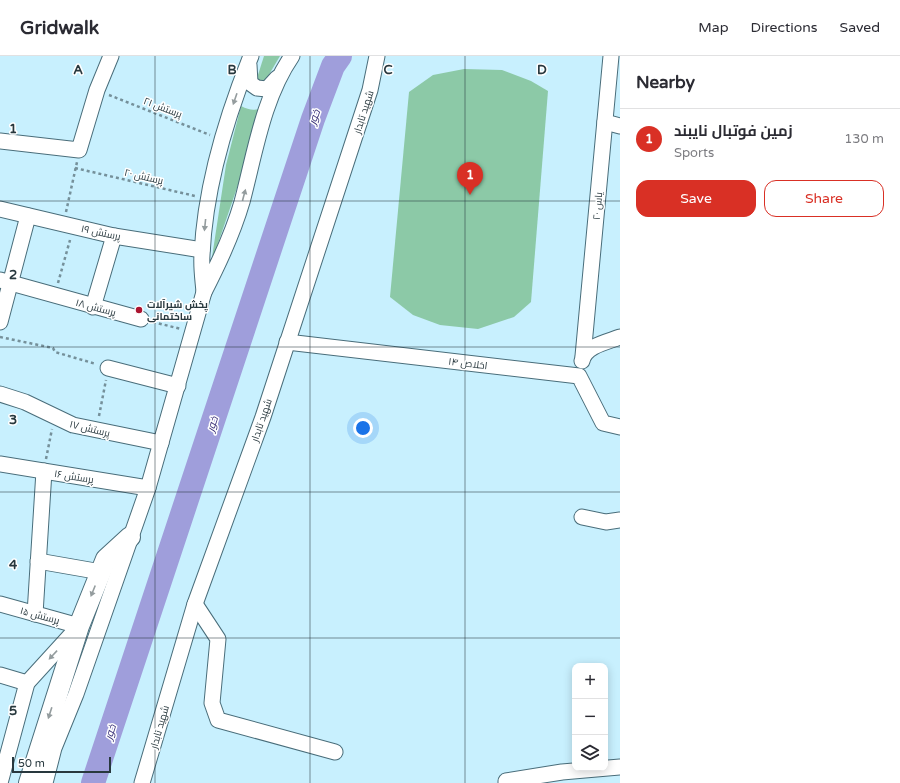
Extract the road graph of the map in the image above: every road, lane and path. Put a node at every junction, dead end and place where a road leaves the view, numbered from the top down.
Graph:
1 (111, 56) edge
2 (292, 56) edge
3 (377, 56) edge
4 (611, 56) edge
5 (250, 59) edge
6 (280, 74) junction
7 (97, 90) junction
8 (605, 122) junction
9 (620, 126) edge
10 (222, 140) junction
11 (0, 141) edge
12 (78, 150) junction
13 (76, 168) junction
14 (209, 200) junction
15 (0, 209) edge
16 (28, 216) junction
17 (69, 225) junction
18 (114, 236) junction
19 (202, 250) junction
20 (6, 282) edge
21 (204, 292) junction
22 (54, 295) junction
23 (93, 307) junction
24 (141, 319) joint
25 (0, 322) edge
26 (193, 332) junction
27 (0, 337) edge
28 (620, 337) edge
29 (287, 342) junction
30 (582, 356) junction
31 (108, 368) junction
32 (579, 376) junction
33 (178, 386) junction
34 (0, 394) edge
35 (54, 416) junction
36 (620, 427) edge
37 (96, 431) junction
38 (161, 443) junction
39 (0, 464) edge
40 (44, 471) junction
41 (148, 488) junction
42 (582, 517) dead end
43 (620, 520) edge
44 (130, 537) junction
45 (38, 561) junction
46 (101, 572) junction
47 (0, 604) edge
48 (195, 604) junction
49 (35, 614) junction
50 (79, 626) junction
51 (0, 675) edge
52 (27, 683) junction
53 (335, 752) dead end
54 (620, 767) edge
55 (1, 776) edge
56 (29, 783) edge
57 (45, 783) edge
58 (142, 783) edge
59 (506, 783) edge

1 - 7 street
2 - 6 street
3 - 29 street, شهید تابدار
4 - 8 street, یاس ۲۰
5 - 6 street
5 -> 10 street
21 -> 6 street
7 - 10 path, پرستش ۲۱
7 - 12 street
8 - 9 street
8 - 30 street, یاس ۲۰
10 - 14 street
11 - 12 street
12 - 13 path
13 - 14 path, پرستش ۲۰
13 - 17 path
14 -> 19 street
15 - 16 street, پرستش ۱۹
16 - 17 street, پرستش ۱۹
16 - 20 street
17 - 18 street, پرستش ۱۹
17 - 22 path
18 - 19 street, پرستش ۱۹
18 - 23 street
19 - 21 street
20 - 22 street, پرستش ۱۸
20 - 25 street
21 - 26 street
22 - 23 street, پرستش ۱۸
23 - 24 street, پرستش ۱۸
24 - 26 path
26 - 33 street
27 - 31 path
28 - 30 street
29 - 32 street, اخلاص ۱۴
29 - 48 street, شهید تابدار
30 - 32 street, یاس ۲۰
31 - 33 street
31 - 37 path
32 - 36 street
33 - 38 street
34 - 35 street, پرستش ۱۷
35 - 37 street, پرستش ۱۷
35 - 40 path
37 - 38 street, پرستش ۱۷
38 - 41 street
39 - 40 street, پرستش ۱۶
40 - 41 street, پرستش ۱۶
40 - 45 street
41 - 44 street
42 - 43 street
44 - 46 main road
44 - 57 street
45 - 46 street
45 - 49 street
46 -> 50 main road
47 - 49 street, پرستش ۱۵
48 - 53 street
48 - 58 street, شهید تابدار
49 - 50 street, پرستش ۱۵
50 -> 52 street
50 -> 56 main road
51 - 52 street
52 - 55 street
54 - 59 street

